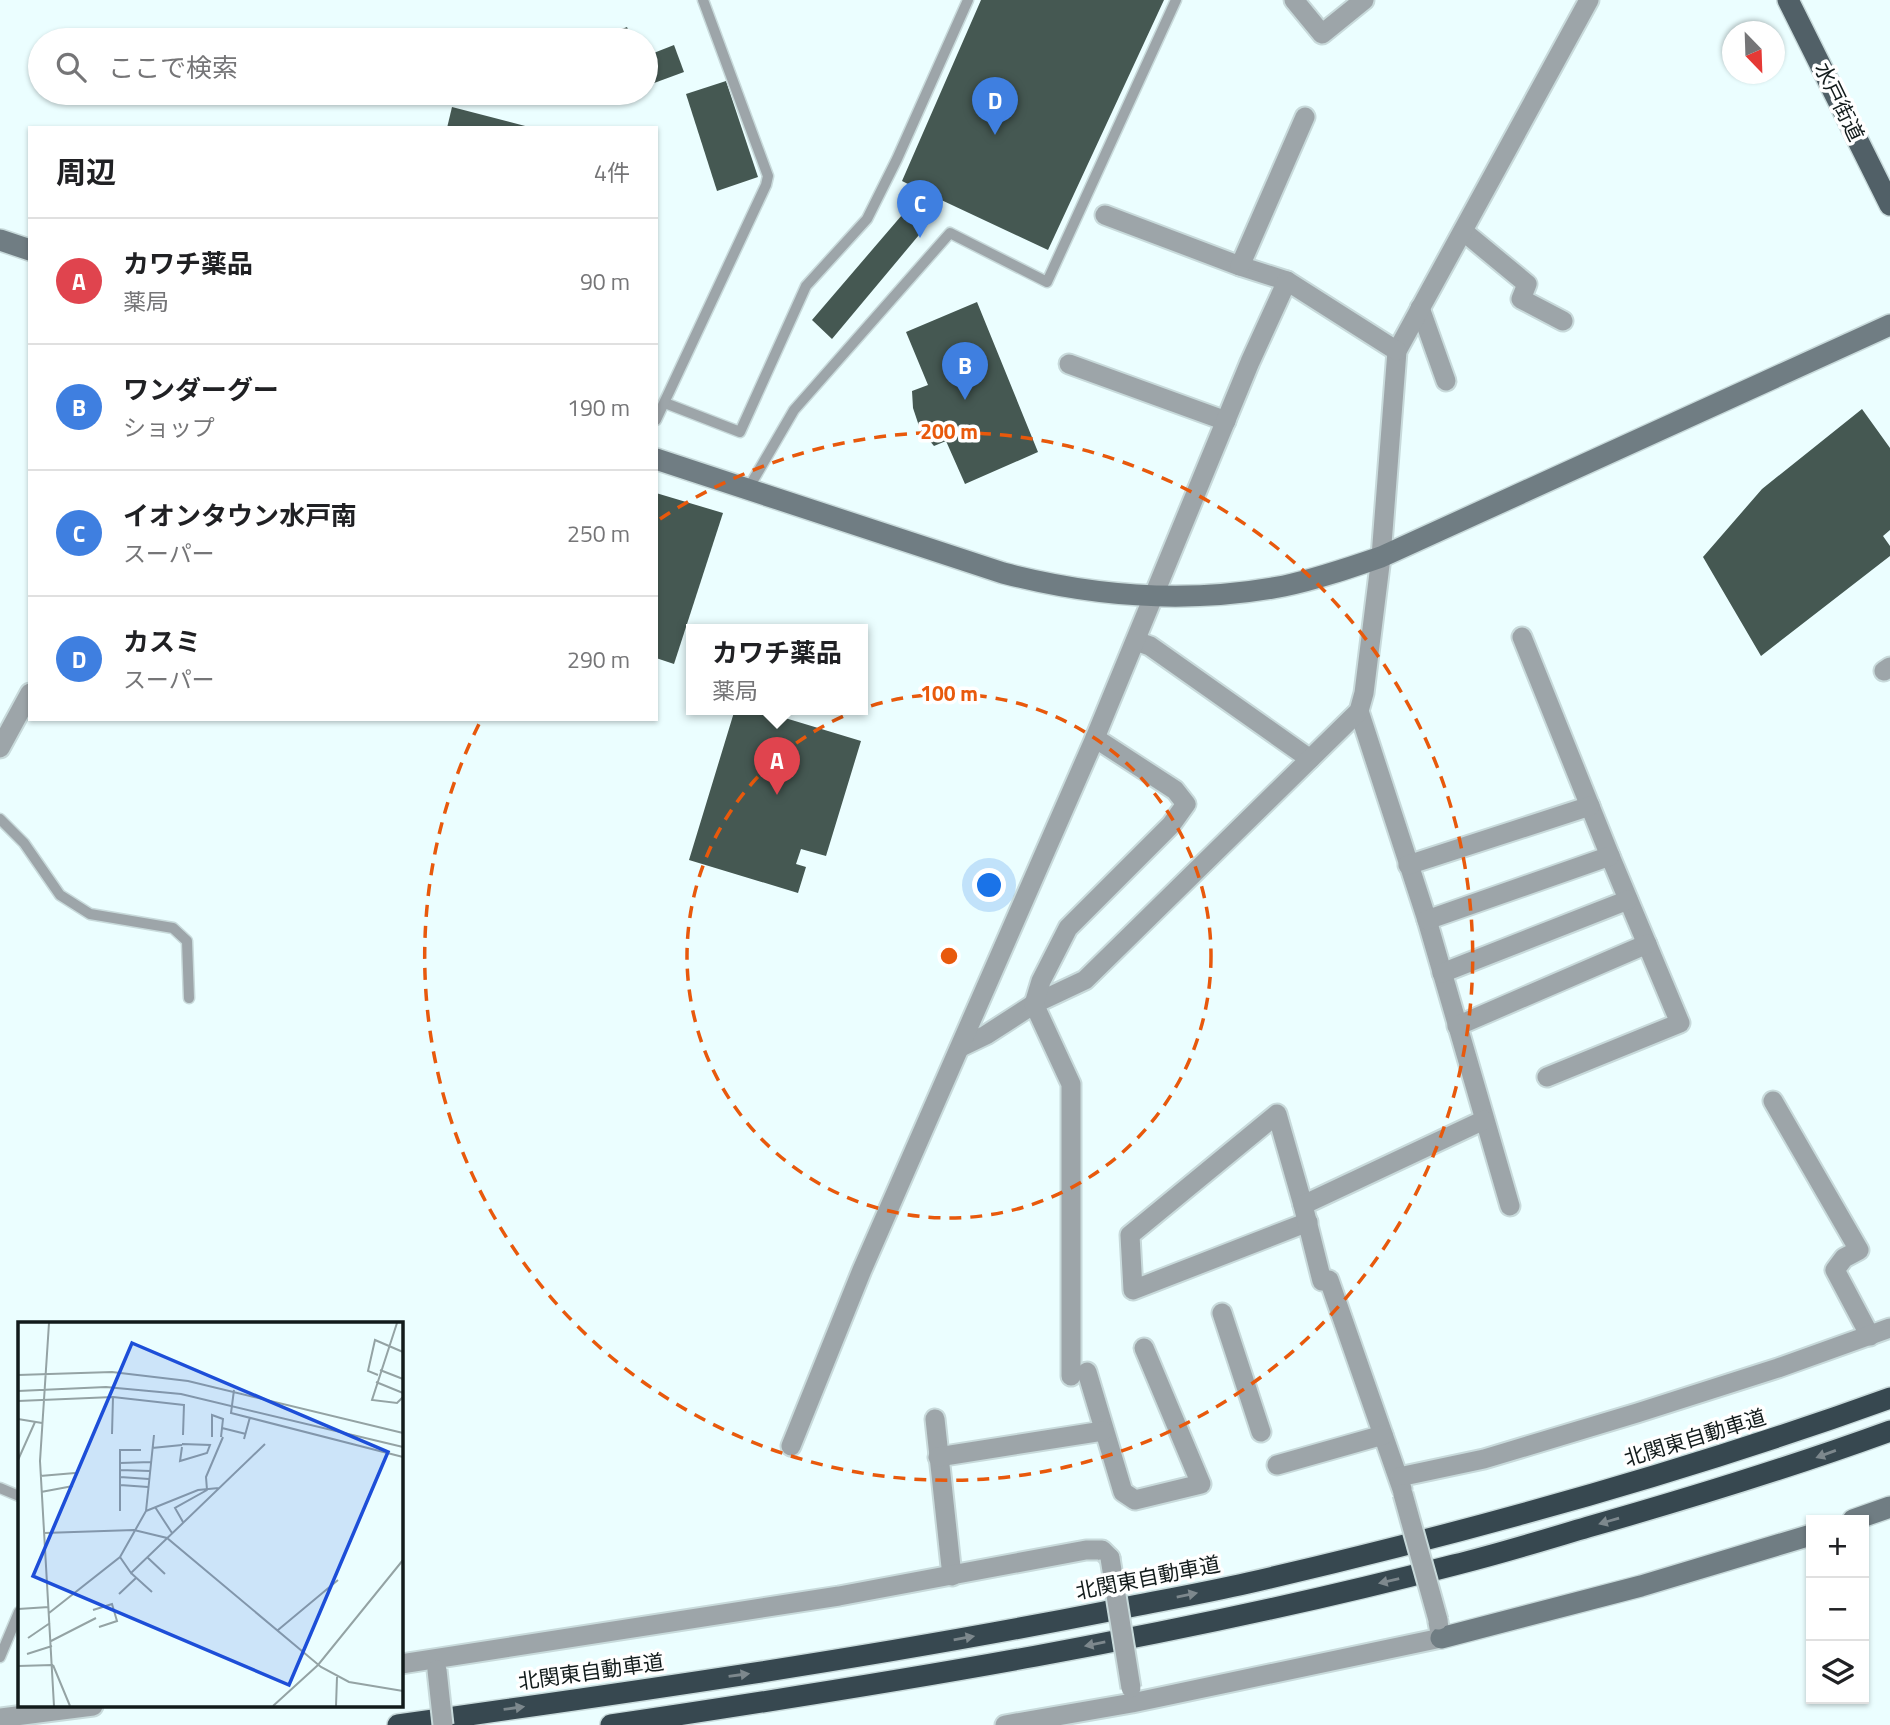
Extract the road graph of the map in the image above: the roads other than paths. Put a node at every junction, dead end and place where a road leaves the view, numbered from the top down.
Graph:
1 (703, 0) edge
2 (968, 0) edge
3 (1176, 0) edge
4 (1294, 0) edge
5 (1364, 0) edge
6 (1589, 0) edge
7 (1788, 0) edge
8 (1305, 117) dead end
9 (1890, 205) edge
10 (1105, 215) dead end
11 (1463, 231) junction
12 (0, 240) edge
13 (28, 249) edge
14 (1240, 266) junction
15 (1287, 281) junction
16 (1420, 308) junction
17 (1563, 321) dead end
18 (1890, 326) edge
19 (1396, 351) junction
20 (1069, 364) dead end
21 (1446, 381) dead end
22 (665, 403) junction
23 (658, 416) edge
24 (1226, 421) junction
25 (658, 460) edge
26 (748, 489) junction
27 (1381, 557) junction
28 (1155, 597) junction
29 (1522, 637) dead end
30 (1136, 640) junction
31 (28, 697) edge
32 (1359, 711) junction
33 (1095, 738) junction
34 (0, 748) edge
35 (1310, 759) junction
36 (1590, 806) junction
37 (0, 819) edge
38 (1610, 856) junction
39 (1408, 865) junction
40 (1628, 900) junction
41 (1427, 920) junction
42 (1647, 944) junction
43 (1441, 973) junction
44 (189, 998) dead end
45 (1034, 1004) junction
46 (1457, 1026) junction
47 (961, 1047) junction
48 (1547, 1077) dead end
49 (1773, 1101) dead end
50 (1484, 1120) junction
51 (1510, 1206) dead end
52 (1305, 1213) junction
53 (1222, 1313) dead end
54 (1890, 1328) edge
55 (1870, 1336) junction
56 (1144, 1348) dead end
57 (1890, 1398) edge
58 (935, 1419) dead end
59 (1890, 1430) edge
60 (1103, 1431) junction
61 (1261, 1432) dead end
62 (1383, 1435) junction
63 (791, 1446) dead end
64 (938, 1457) junction
65 (1276, 1465) dead end
66 (1401, 1486) junction
67 (0, 1488) edge
68 (18, 1496) edge
69 (1890, 1507) edge
70 (1867, 1515) edge
71 (1806, 1536) edge
72 (952, 1576) junction
73 (18, 1614) edge
74 (1439, 1629) junction
75 (0, 1657) edge
76 (402, 1664) edge
77 (436, 1664) junction
78 (1131, 1695) junction
79 (78, 1708) edge
80 (0, 1718) edge
81 (398, 1725) edge
82 (443, 1725) edge
83 (611, 1725) edge
84 (1005, 1725) edge

1 - 22 lane
2 - 22 lane
3 - 26 lane
4 - 5 street
6 - 11 street
7 - 9 main road, 水戸街道
8 - 14 street
10 - 14 street
11 - 16 street
11 - 17 street
12 - 13 street
14 - 15 street
15 - 19 street
15 - 24 street
16 - 19 street
16 - 21 street
18 - 27 street
19 - 27 street
20 - 24 street
22 - 23 lane
24 - 28 street
25 - 26 street
26 - 28 street
27 - 28 street
27 - 32 street
28 - 30 street
29 - 36 street
30 - 33 street
30 - 35 street
31 - 34 street
32 - 35 street
32 - 39 street
33 - 45 street
33 - 47 street
35 - 45 street
36 - 38 street
36 - 39 street
37 - 44 lane
38 - 40 street
38 - 41 street
39 - 41 street
40 - 42 street
40 - 43 street
41 - 43 street
42 - 46 street
42 - 48 street
43 - 46 street
45 - 47 street
45 - 60 street
46 - 50 street
47 - 63 street
49 - 55 street
50 - 51 street
50 - 52 street
52 - 52 street
52 - 62 street
53 - 61 street
54 - 55 street
55 - 66 street
56 - 60 street
81 -> 57 highway, 北関東自動車道
58 - 64 street
59 -> 83 highway
60 - 64 street
62 - 65 street
62 - 66 street
64 - 72 street
66 - 74 street, bridge
67 - 68 lane
69 - 70 street
71 - 74 street
72 - 77 street
72 - 78 street, bridge
73 - 75 lane
74 - 78 street
76 - 77 street
77 - 82 street, bridge
78 - 84 street
79 - 80 street

